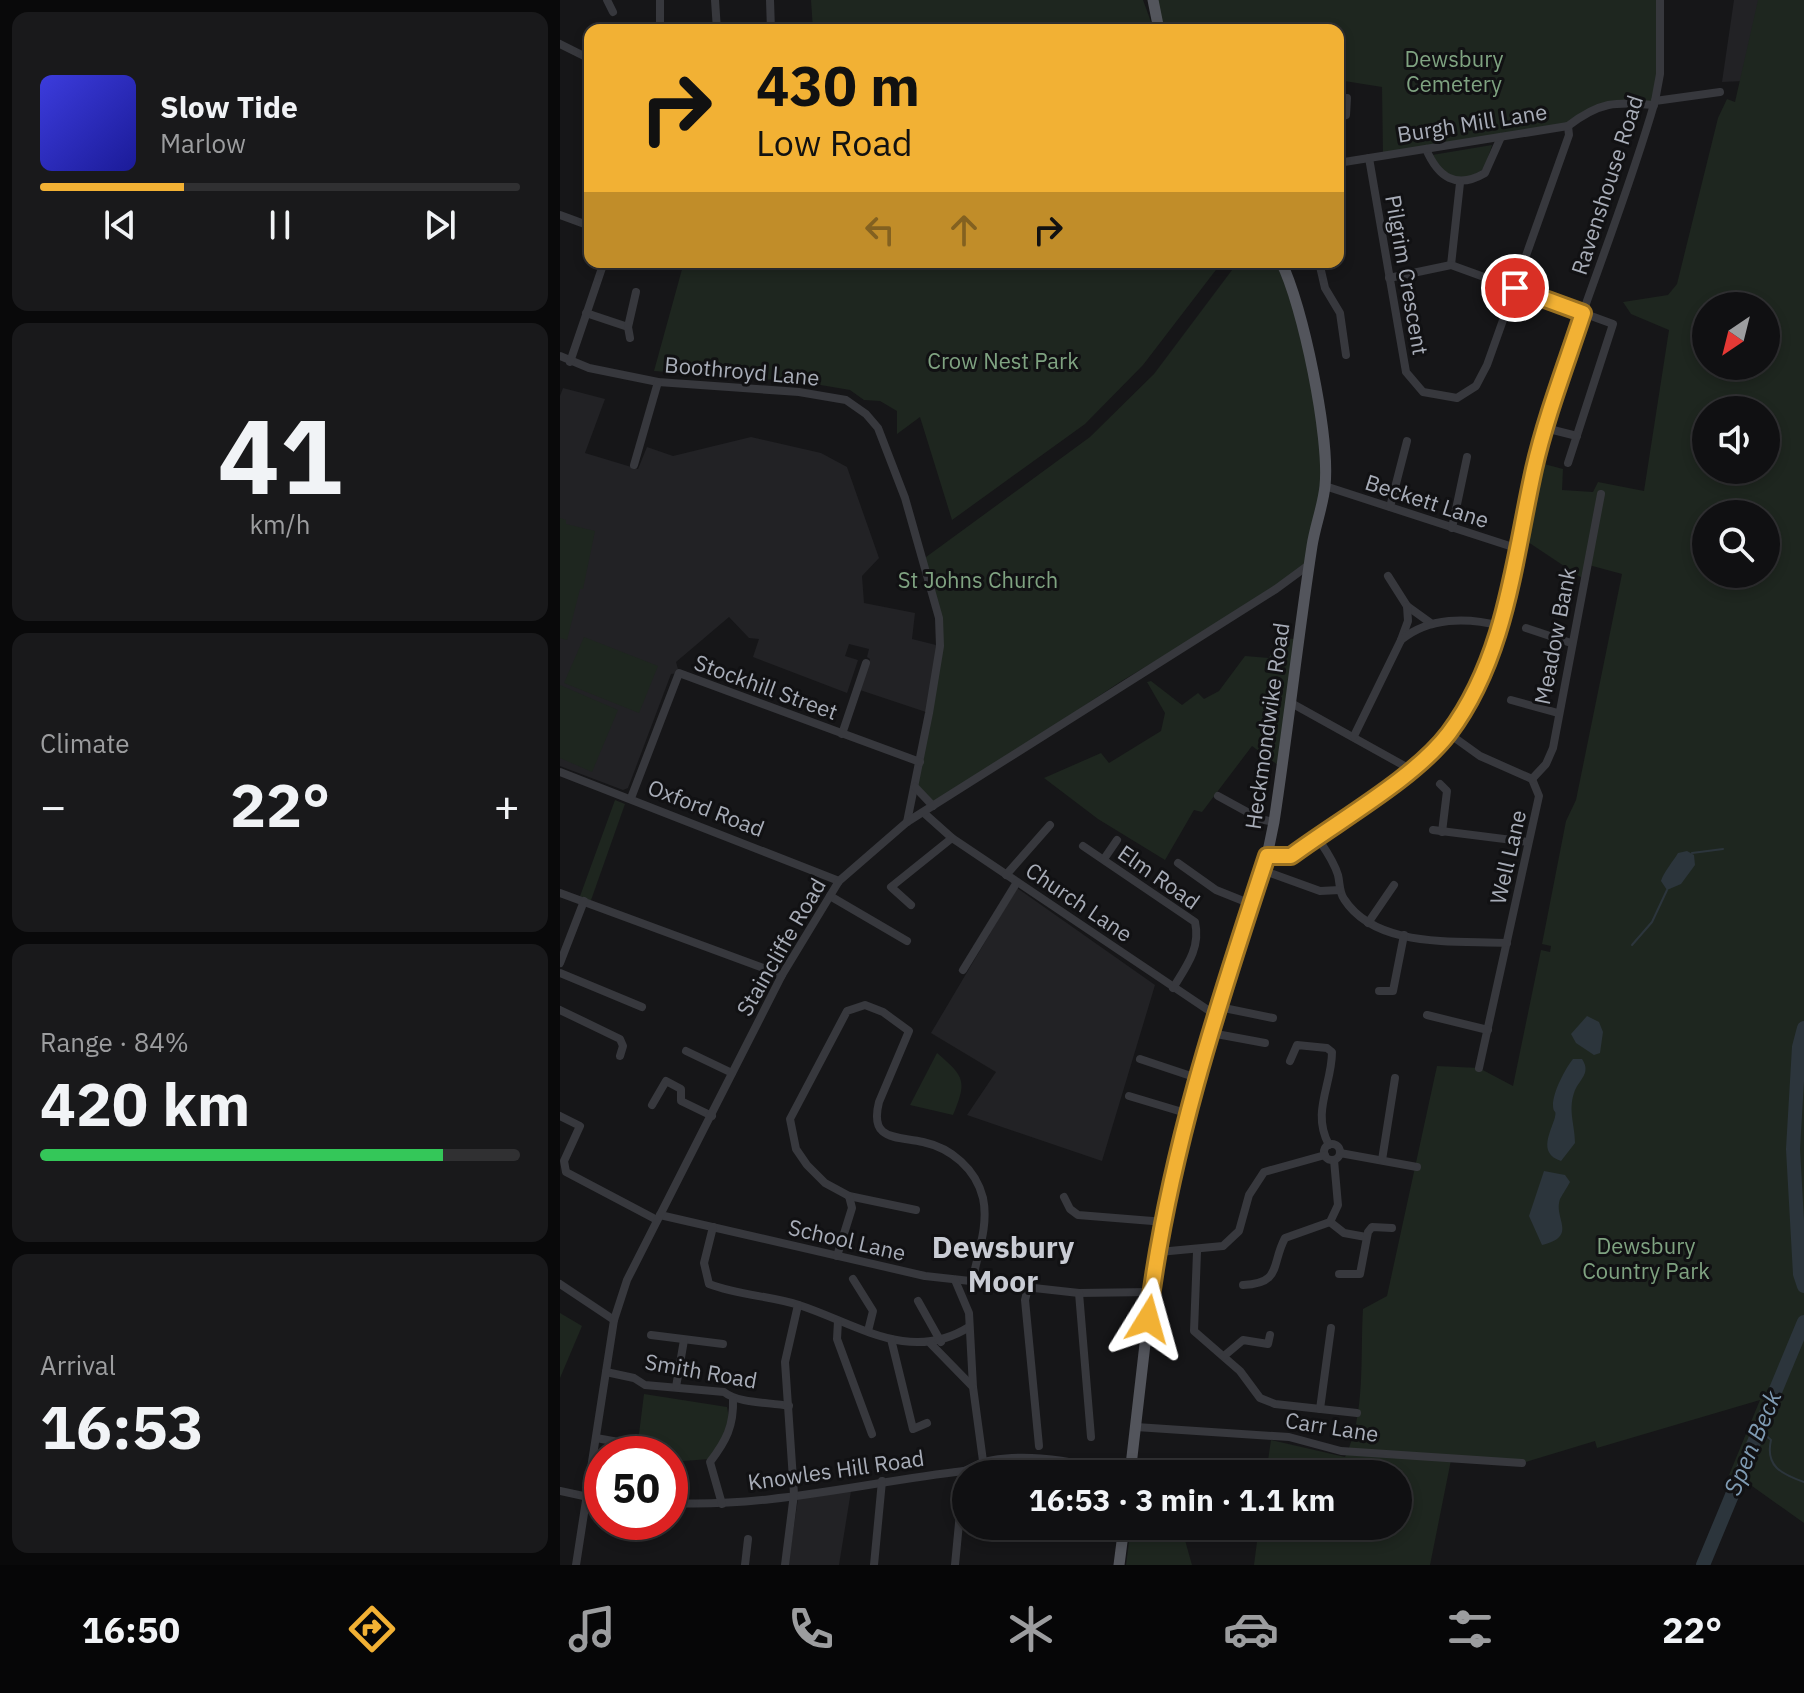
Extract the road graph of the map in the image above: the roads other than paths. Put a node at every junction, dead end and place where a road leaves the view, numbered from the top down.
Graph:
1 (607, 0) edge
2 (660, 0) edge
3 (715, 0) edge
4 (770, 0) edge
5 (1153, 0) edge
6 (1660, 0) edge
7 (613, 12) dead end
8 (660, 24) edge
9 (717, 24) edge
10 (771, 24) edge
11 (1158, 24) edge
12 (560, 44) edge
13 (584, 56) edge
14 (1720, 92) dead end
15 (1347, 98) dead end
16 (1655, 103) junction
17 (1344, 116) edge
18 (1568, 126) junction
19 (1501, 137) junction
20 (1426, 149) junction
21 (1369, 158) junction
22 (1344, 162) edge
23 (1460, 183) junction
24 (560, 215) edge
25 (584, 224) edge
26 (1451, 265) junction
27 (602, 268) edge
28 (1284, 268) edge
29 (1320, 268) edge
30 (1389, 278) junction
31 (1515, 288) junction
32 (636, 292) dead end
33 (586, 313) junction
34 (1583, 313) junction
35 (628, 327) junction
36 (630, 338) dead end
37 (1346, 355) dead end
38 (560, 356) edge
39 (570, 362) junction
40 (658, 382) junction
41 (1545, 428) junction
42 (1577, 436) junction
43 (1407, 441) dead end
44 (1467, 457) dead end
45 (1568, 463) dead end
46 (634, 465) dead end
47 (1325, 486) junction
48 (1601, 494) dead end
49 (1390, 507) junction
50 (1452, 528) junction
51 (1519, 549) junction
52 (1311, 563) junction
53 (1388, 576) dead end
54 (1407, 606) junction
55 (1432, 624) junction
56 (1501, 626) junction
57 (1526, 628) dead end
58 (1401, 640) junction
59 (1571, 643) junction
60 (866, 663) dead end
61 (1511, 700) dead end
62 (1293, 704) junction
63 (1558, 713) junction
64 (1448, 733) junction
65 (842, 734) junction
66 (1354, 736) junction
67 (920, 762) junction
68 (1410, 769) junction
69 (560, 772) edge
70 (1532, 779) junction
71 (1440, 784) dead end
72 (915, 787) junction
73 (1218, 796) dead end
74 (631, 798) junction
75 (933, 806) junction
76 (924, 813) junction
77 (907, 822) junction
78 (1274, 822) junction
79 (1050, 825) dead end
80 (1317, 837) junction
81 (952, 838) junction
82 (1117, 840) dead end
83 (1528, 842) junction
84 (1083, 846) dead end
85 (1267, 856) junction
86 (1104, 859) junction
87 (1178, 863) dead end
88 (1273, 874) dead end
89 (1006, 875) junction
90 (839, 881) junction
91 (1017, 882) junction
92 (1394, 885) dead end
93 (1340, 890) junction
94 (560, 893) edge
95 (830, 896) junction
96 (584, 901) junction
97 (1251, 904) junction
98 (911, 905) dead end
99 (1368, 923) junction
100 (1404, 935) junction
101 (907, 941) dead end
102 (1507, 943) junction
103 (560, 963) edge
104 (963, 970) dead end
105 (560, 973) edge
106 (782, 975) junction
107 (1173, 988) junction
108 (1379, 991) dead end
109 (642, 1007) dead end
110 (560, 1010) edge
111 (1218, 1012) junction
112 (1427, 1015) dead end
113 (1273, 1018) dead end
114 (1488, 1030) junction
115 (1211, 1033) junction
116 (1265, 1043) dead end
117 (686, 1051) dead end
118 (620, 1056) dead end
119 (1140, 1059) dead end
120 (1290, 1061) dead end
121 (1479, 1068) dead end
122 (732, 1073) junction
123 (1197, 1078) junction
124 (1395, 1078) dead end
125 (1129, 1096) dead end
126 (652, 1105) dead end
127 (1189, 1114) junction
128 (560, 1116) edge
129 (712, 1116) junction
130 (1329, 1145) junction
131 (1325, 1155) junction
132 (1337, 1156) junction
133 (1382, 1160) junction
134 (1417, 1167) dead end
135 (849, 1196) junction
136 (1064, 1197) dead end
137 (916, 1210) dead end
138 (658, 1218) junction
139 (1165, 1222) junction
140 (1330, 1222) junction
141 (713, 1227) junction
142 (1392, 1228) dead end
143 (1366, 1237) junction
144 (1159, 1252) junction
145 (1197, 1252) junction
146 (837, 1256) junction
147 (1339, 1274) dead end
148 (853, 1279) dead end
149 (955, 1280) junction
150 (972, 1283) junction
151 (560, 1284) edge
152 (1243, 1285) dead end
153 (1028, 1288) junction
154 (1151, 1292) junction
155 (1079, 1293) junction
156 (918, 1301) dead end
157 (798, 1305) junction
158 (614, 1320) junction
159 (838, 1321) junction
160 (969, 1327) junction
161 (1331, 1328) dead end
162 (868, 1331) junction
163 (651, 1335) dead end
164 (1270, 1335) dead end
165 (891, 1339) junction
166 (684, 1340) junction
167 (936, 1343) junction
168 (723, 1344) dead end
169 (1224, 1356) junction
170 (606, 1372) junction
171 (676, 1387) junction
172 (973, 1387) junction
173 (733, 1399) junction
174 (789, 1406) junction
175 (1320, 1409) junction
176 (1357, 1413) dead end
177 (927, 1423) dead end
178 (1136, 1427) junction
179 (872, 1434) dead end
180 (596, 1436) edge
181 (1091, 1437) dead end
182 (1039, 1446) dead end
183 (983, 1460) edge
184 (1132, 1460) edge
185 (1522, 1463) dead end
186 (952, 1472) edge
187 (882, 1481) junction
188 (560, 1491) edge
189 (794, 1494) junction
190 (584, 1499) edge
191 (688, 1503) edge
192 (722, 1504) junction
193 (584, 1506) edge
194 (748, 1539) dead end
195 (957, 1540) edge
196 (1121, 1540) edge
197 (1123, 1542) joint
198 (576, 1565) edge
199 (745, 1565) edge
200 (785, 1565) edge
201 (874, 1565) edge
202 (955, 1565) edge
203 (1119, 1565) edge

1 - 7 street
2 - 8 street
3 - 9 street
4 - 10 street
5 - 11 main road
6 - 16 street, Ravenshouse Road
12 - 13 street
14 - 16 street, Burgh Mill Lane
15 - 17 street
16 - 18 street, Burgh Mill Lane
16 - 34 street, Ravenshouse Road
18 - 19 street, Burgh Mill Lane
18 - 31 street, Pilgrim Crescent
19 - 20 street, Burgh Mill Lane
19 - 23 street
20 - 21 street, Burgh Mill Lane
20 - 23 street
21 - 22 street, Burgh Mill Lane
21 - 30 street, Pilgrim Crescent
23 - 26 street
24 - 25 street
26 - 30 street
26 - 31 street
27 - 33 street
28 - 47 main road, Heckmondwike Road
29 - 37 street
30 - 31 street, Pilgrim Crescent
31 - 34 street
32 - 35 street
33 - 35 street
33 - 39 street
34 - 41 street, Ravenshouse Road
34 - 42 street
35 - 36 street
38 - 39 street, Boothroyd Lane
39 - 40 street, Boothroyd Lane
40 - 46 street
40 - 67 street, Boothroyd Lane
41 - 42 street
41 - 51 street, Ravenshouse Road
42 - 45 street
43 - 49 street
44 - 50 street
47 - 49 street, Beckett Lane
47 - 52 main road, Heckmondwike Road
48 - 59 street, Meadow Bank
49 - 50 street, Beckett Lane
50 - 51 street, Beckett Lane
51 - 56 street, Ravenshouse Road
52 - 62 main road, Heckmondwike Road
52 - 75 street, Staincliffe Road
53 - 54 street
54 - 55 street
54 - 58 street
55 - 56 street
55 - 58 street
56 - 64 street, Ravenshouse Road
57 - 59 street
58 - 66 street
59 - 63 street, Meadow Bank
60 - 65 street
61 - 63 street
62 - 66 street
62 - 78 main road, Heckmondwike Road
63 - 70 street, Meadow Bank
64 - 68 street, Ravenshouse Road
64 - 70 street
65 - 67 street, Stockhill Street
65 - 74 street, Stockhill Street
66 - 68 street
67 - 72 street, Boothroyd Lane
68 - 80 street, Ravenshouse Road
69 - 74 street, Oxford Road
70 - 83 street, Well Lane
71 - 83 street
72 - 75 street
72 - 77 street, Boothroyd Lane
73 - 78 street
74 - 90 street, Oxford Road
75 - 76 street, Staincliffe Road
76 - 77 street, Staincliffe Road
76 - 81 street, Church Lane
77 - 90 street, Staincliffe Road
78 - 85 main road, Heckmondwike Road
79 - 89 street
80 - 85 street, Ravenshouse Road
80 - 93 street
81 - 89 street, Church Lane
81 - 98 street
82 - 86 street
83 - 102 street, Well Lane
84 - 86 street, Elm Road
85 - 97 main road, Heckmondwike Road
86 - 107 street, Elm Road
87 - 97 street
88 - 93 street
89 - 91 street, Church Lane
90 - 95 street, Staincliffe Road
91 - 104 street
91 - 107 street, Church Lane
92 - 99 street
93 - 99 street
94 - 96 street
95 - 101 street
95 - 106 street, Staincliffe Road
96 - 103 street
96 - 106 street
97 - 111 main road, Heckmondwike Road
99 - 100 street
100 - 102 street
100 - 108 street
102 - 114 street, Well Lane
105 - 109 street
106 - 122 street, Staincliffe Road
107 - 111 street, Church Lane
110 - 118 street
111 - 113 street
111 - 115 main road, Heckmondwike Road
112 - 114 street
114 - 121 street, Well Lane
115 - 116 street
115 - 123 main road, Heckmondwike Road
117 - 122 street
119 - 123 street
120 - 130 street
122 - 129 street, Staincliffe Road
123 - 127 main road, Heckmondwike Road
124 - 133 street
125 - 127 street
126 - 129 street
127 - 139 main road, Heckmondwike Road
128 - 138 street, School Lane
129 - 138 street, Staincliffe Road
130 - 131 street
130 - 132 street
131 - 132 street
131 - 145 street
132 - 133 street
132 - 140 street
133 - 134 street
135 - 137 street
135 - 146 street
135 - 150 street
136 - 139 street
138 - 141 street, School Lane
138 - 158 street, Staincliffe Road
139 - 144 main road, Heckmondwike Road
140 - 143 street
140 - 152 street
141 - 146 street, School Lane
141 - 157 street
142 - 143 street
143 - 147 street
144 - 145 street
144 - 154 main road, Heckmondwike Road
145 - 169 street
146 - 149 street, School Lane
148 - 162 street
149 - 150 street, School Lane
149 - 160 street
150 - 153 street, School Lane
151 - 158 street
153 - 155 street, School Lane
153 - 182 street
154 - 155 street, School Lane
154 - 178 main road, Heckmondwike Road
155 - 181 street
156 - 167 street
157 - 159 street
157 - 174 street
158 - 170 street, Staincliffe Road
159 - 162 street
159 - 179 street
160 - 167 street
160 - 172 street
161 - 175 street
162 - 165 street
163 - 166 street
164 - 169 street
165 - 167 street
165 - 177 street
166 - 168 street
166 - 171 street
167 - 172 street
169 - 175 street
170 - 171 street, Smith Road
170 - 180 street, Staincliffe Road
171 - 173 street, Smith Road
172 - 183 street
173 - 174 street, Smith Road
173 - 192 street
174 - 189 street
175 - 176 street
178 - 184 main road, Heckmondwike Road
178 - 185 street, Carr Lane
186 - 187 street, Knowles Hill Road
187 - 189 street, Knowles Hill Road
187 - 201 street
188 - 190 street
189 - 192 street, Knowles Hill Road
189 - 200 street
191 - 192 street, Knowles Hill Road
193 - 198 street, Staincliffe Road
194 - 199 street
195 - 202 street
196 - 197 street
197 - 203 main road

